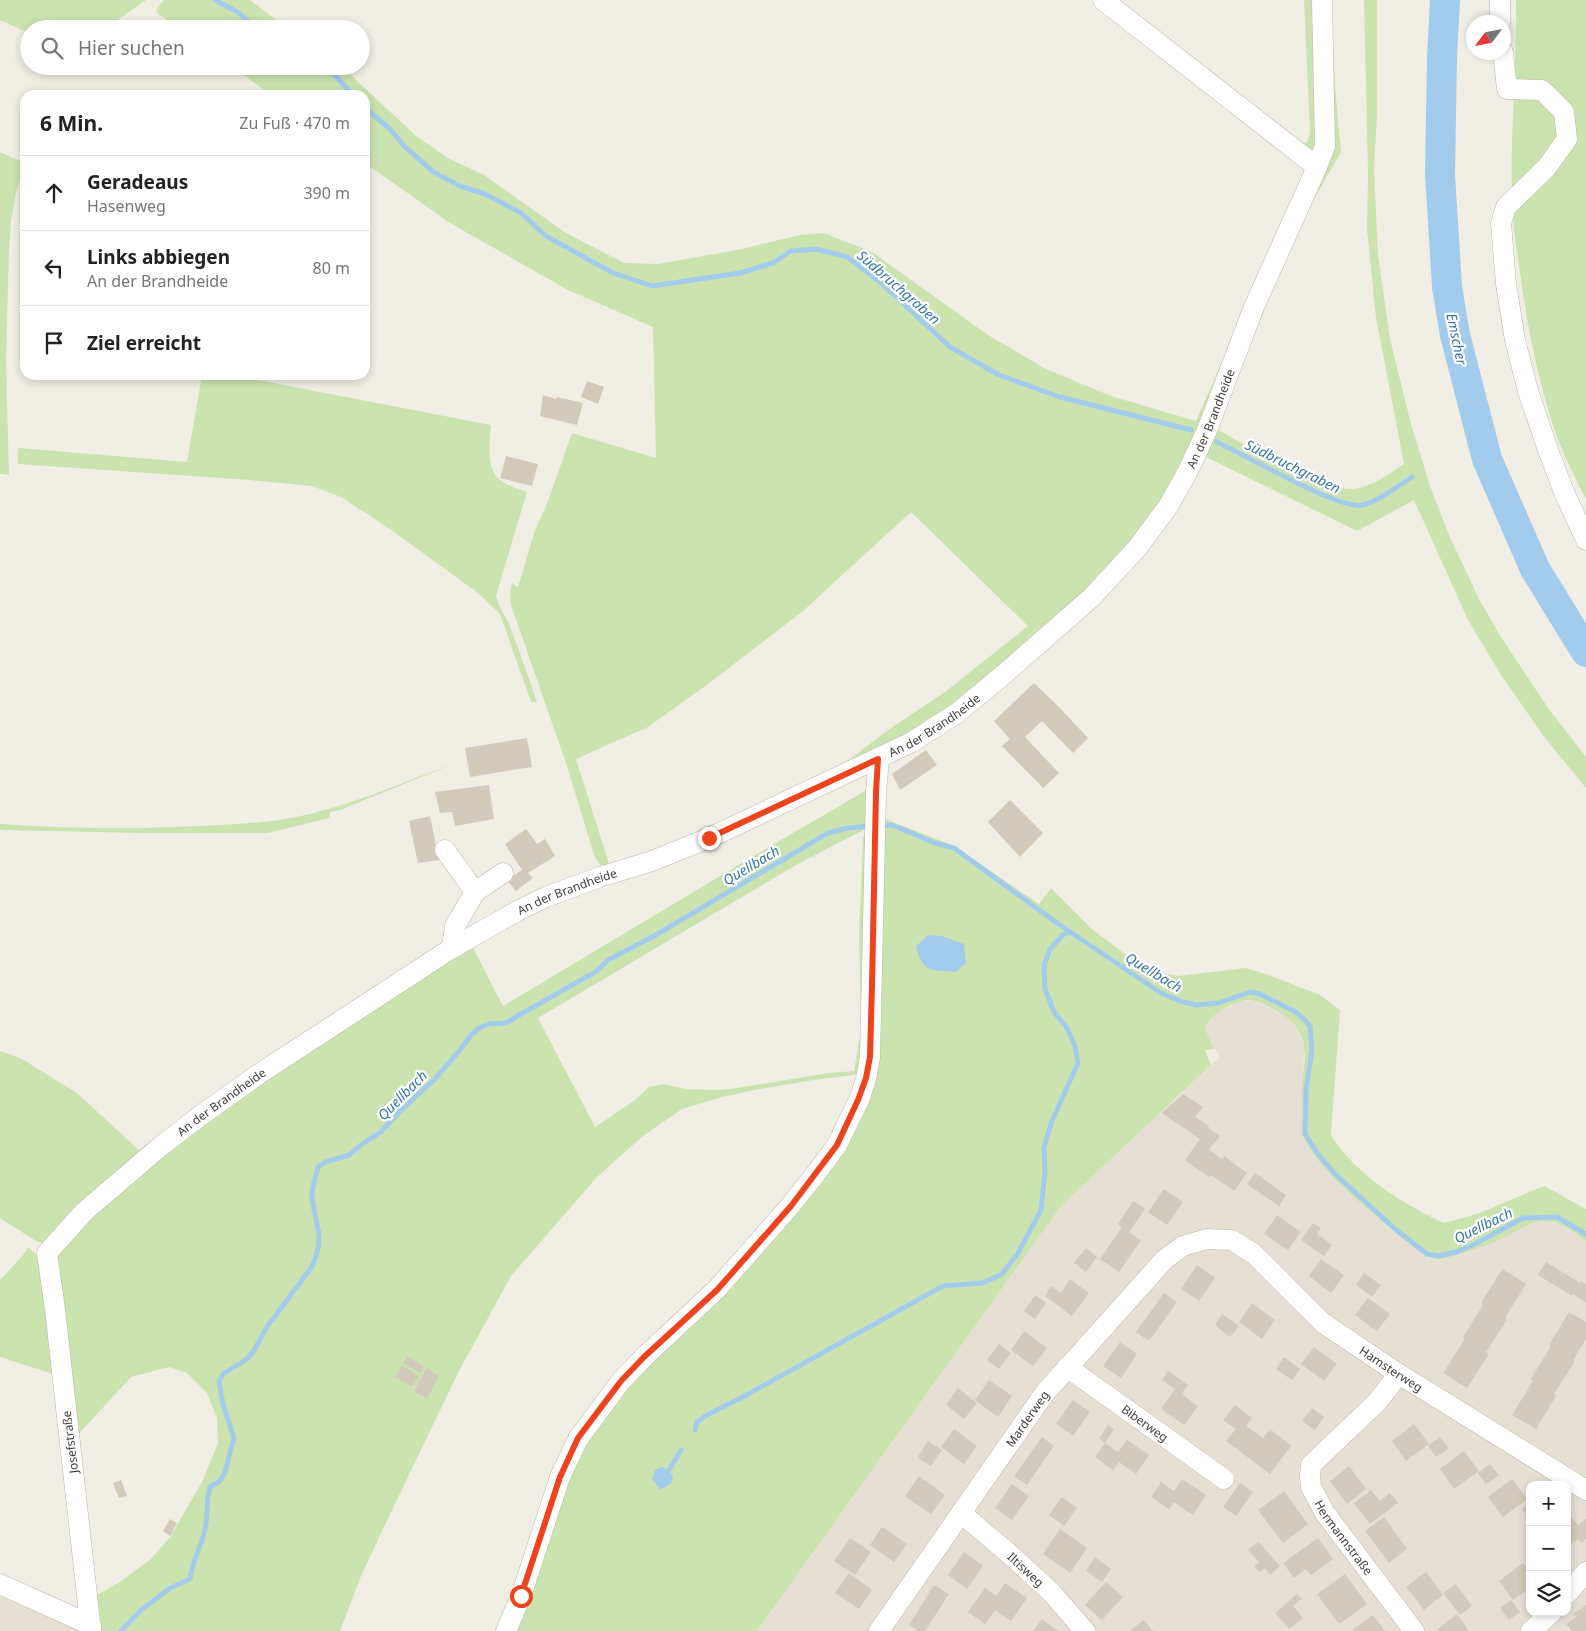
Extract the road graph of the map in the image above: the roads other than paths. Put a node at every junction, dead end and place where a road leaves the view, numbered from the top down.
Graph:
1 (1102, 0) edge
2 (1322, 0) edge
3 (1500, 0) edge
4 (1500, 15) edge
5 (1504, 60) edge
6 (1317, 167) junction
7 (1586, 540) edge
8 (878, 759) junction
9 (445, 850) dead end
10 (503, 873) dead end
11 (475, 892) junction
12 (452, 948) junction
13 (1207, 1239) joint
14 (47, 1253) joint
15 (1067, 1367) junction
16 (1399, 1374) junction
17 (1224, 1479) dead end
18 (1586, 1490) edge
19 (961, 1513) junction
20 (1586, 1572) edge
21 (0, 1584) edge
22 (1571, 1589) edge
23 (1548, 1616) edge
24 (91, 1628) edge
25 (506, 1631) edge
26 (879, 1631) edge
27 (1084, 1631) edge
28 (1414, 1631) edge
29 (1531, 1631) edge

1 - 6 street
2 - 6 street, An der Brandheide
3 - 4 street
5 - 7 street
6 - 8 street, An der Brandheide
8 - 12 street, An der Brandheide
8 - 25 street
9 - 11 street
10 - 11 street
11 - 12 street
12 - 14 street, An der Brandheide
13 - 15 street, Marderweg
13 - 16 street, Hamsterweg
14 - 24 street, Josefstraße
15 - 17 street, Biberweg
15 - 19 street, Marderweg
16 - 18 street, Hamsterweg
16 - 28 street, Hermannstraße
19 - 26 street, Marderweg
19 - 27 street, Iltisweg
20 - 22 street
21 - 24 street
23 - 29 street

